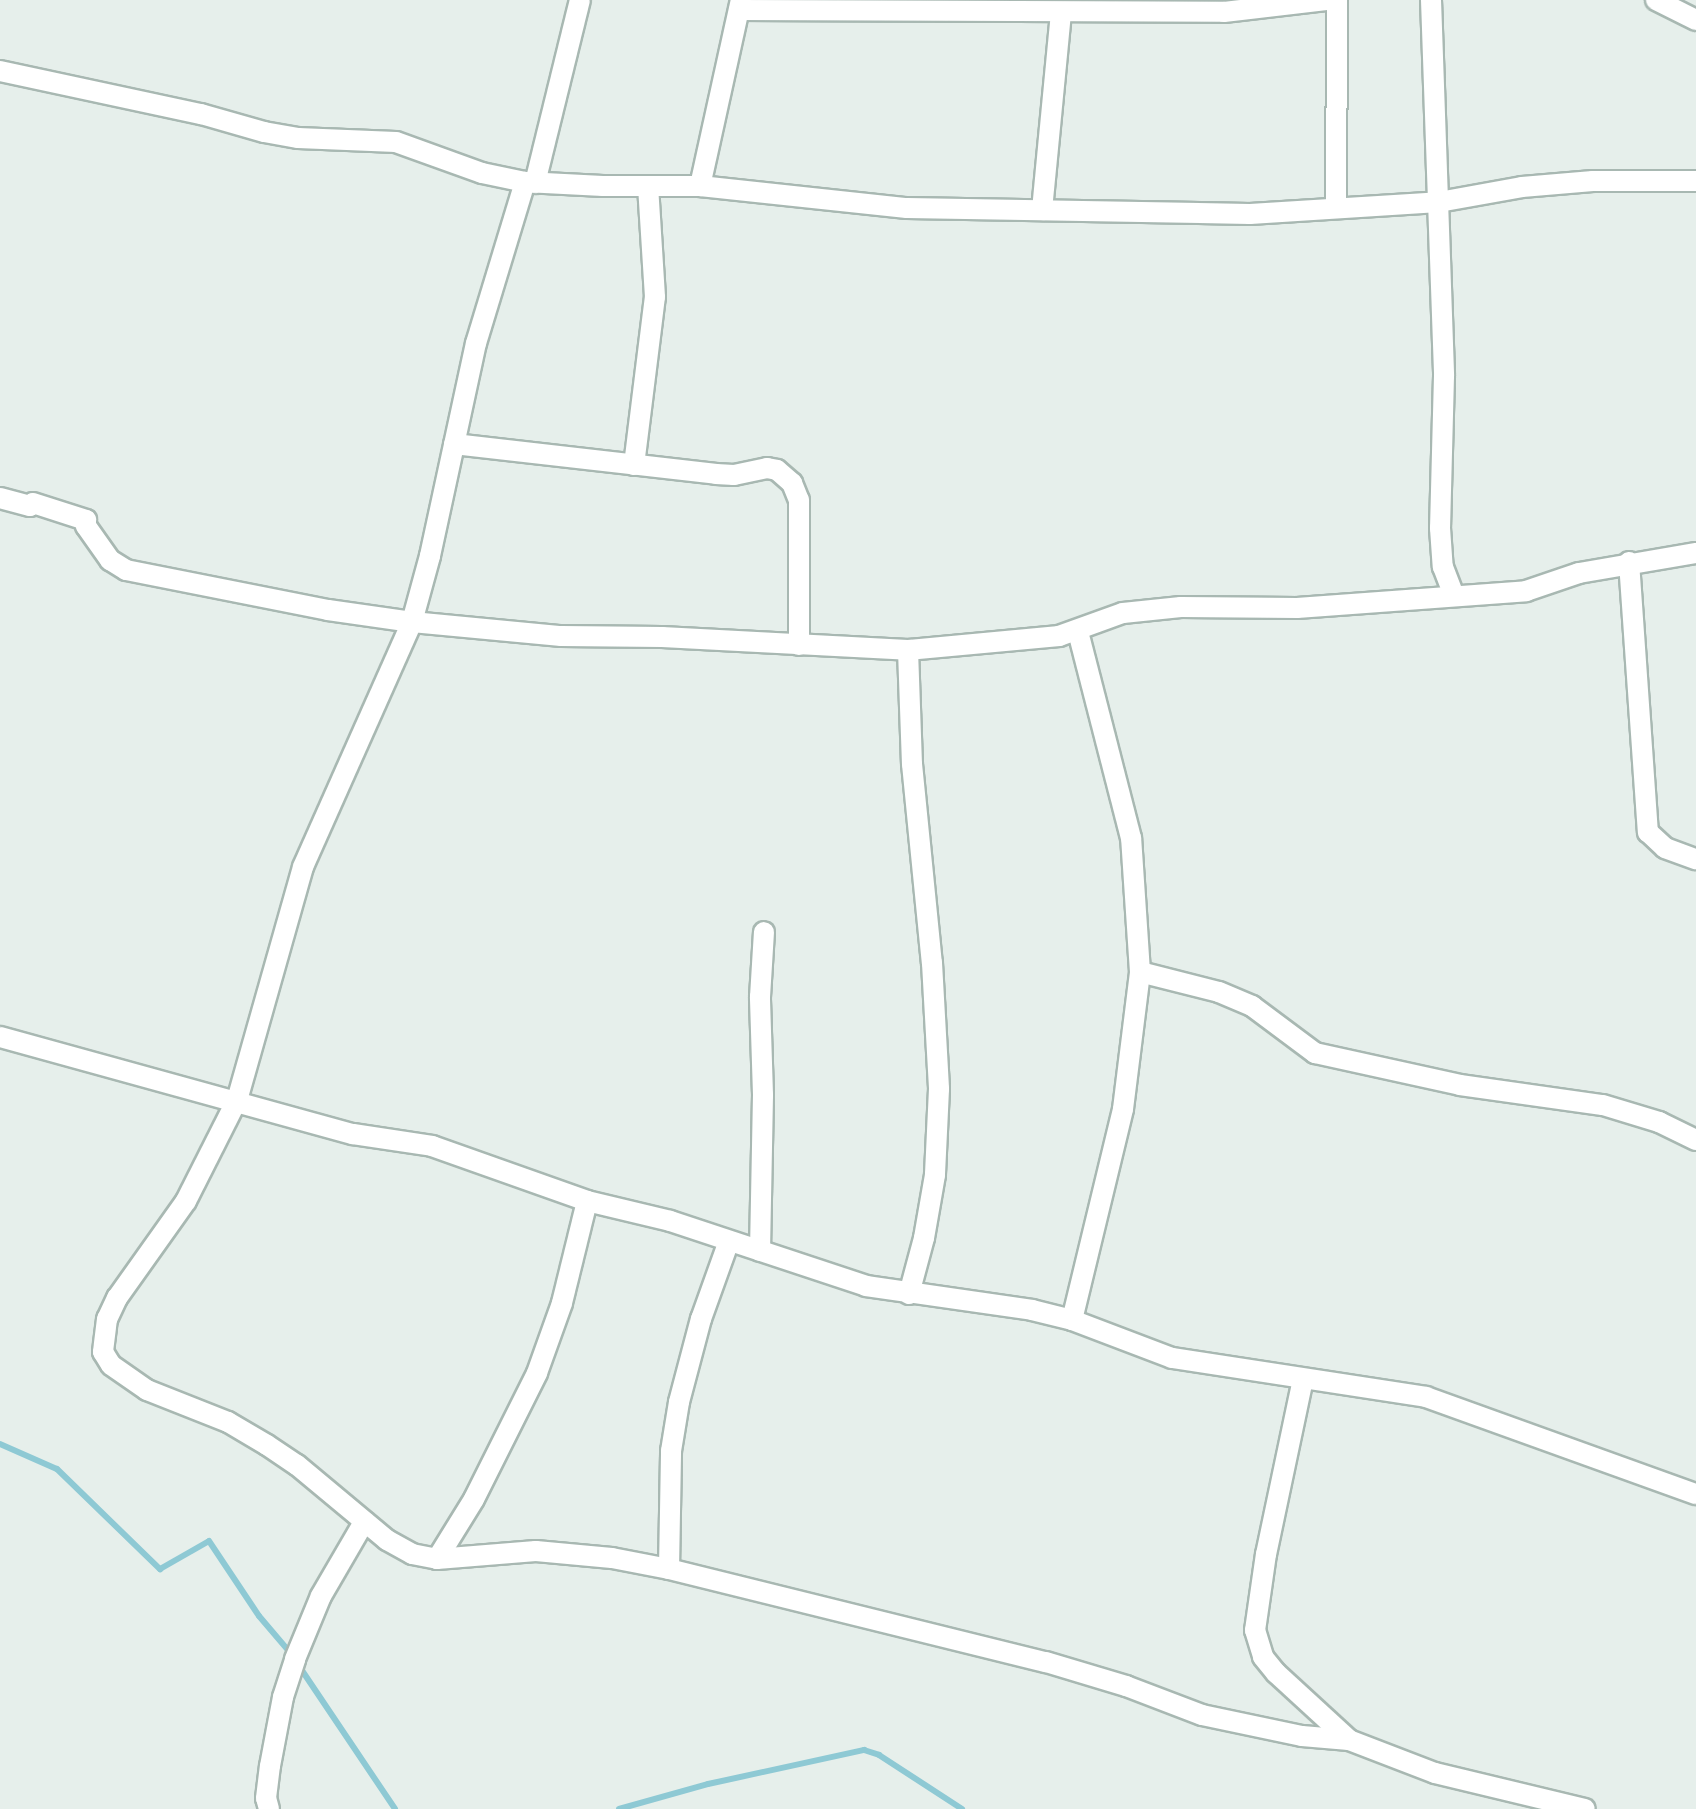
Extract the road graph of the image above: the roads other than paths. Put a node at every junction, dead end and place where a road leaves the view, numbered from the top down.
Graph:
1 (580, 0) edge
2 (1328, 0) edge
3 (1337, 0) edge
4 (1431, 0) edge
5 (1656, 0) edge
6 (740, 5) edge
7 (1061, 13) junction
8 (1696, 20) edge
9 (0, 71) edge
10 (1696, 181) edge
11 (530, 182) junction
12 (648, 186) junction
13 (700, 186) junction
14 (1439, 202) junction
15 (1336, 207) junction
16 (1042, 210) junction
17 (454, 444) junction
18 (634, 465) junction
19 (0, 498) edge
20 (1696, 553) edge
21 (1629, 562) junction
22 (1454, 595) junction
23 (412, 622) junction
24 (1078, 632) junction
25 (799, 645) junction
26 (908, 650) junction
27 (1696, 859) edge
28 (764, 932) dead end
29 (1140, 972) junction
30 (0, 1037) edge
31 (237, 1100) junction
32 (1696, 1140) edge
33 (587, 1201) junction
34 (729, 1241) junction
35 (760, 1251) junction
36 (909, 1294) junction
37 (1072, 1320) junction
38 (1303, 1379) junction
39 (1696, 1494) edge
40 (364, 1522) junction
41 (437, 1559) junction
42 (669, 1569) junction
43 (1349, 1740) junction
44 (269, 1809) edge
45 (1585, 1809) edge

1 - 11 street
2 - 7 street
3 - 15 street
4 - 14 street
5 - 8 street
6 - 7 street
6 - 13 street
7 - 16 street
9 - 11 street
10 - 14 street
11 - 12 street
11 - 17 street
12 - 13 street
12 - 18 street
13 - 16 street
14 - 15 street
14 - 22 street
15 - 16 street
17 - 18 street
17 - 23 street
18 - 25 street
19 - 23 street
20 - 21 street
21 - 22 street
21 - 27 street
22 - 24 street
23 - 25 street
23 - 31 street
24 - 26 street
24 - 29 street
25 - 26 street
26 - 36 street
28 - 35 street
29 - 32 street
29 - 37 street
30 - 31 street
31 - 33 street
31 - 40 street
33 - 34 street
33 - 41 street
34 - 35 street
34 - 42 street
35 - 36 street
36 - 37 street
37 - 38 street
38 - 39 street
38 - 43 street
40 - 41 street
40 - 44 street
41 - 42 street
42 - 43 street
43 - 45 street

